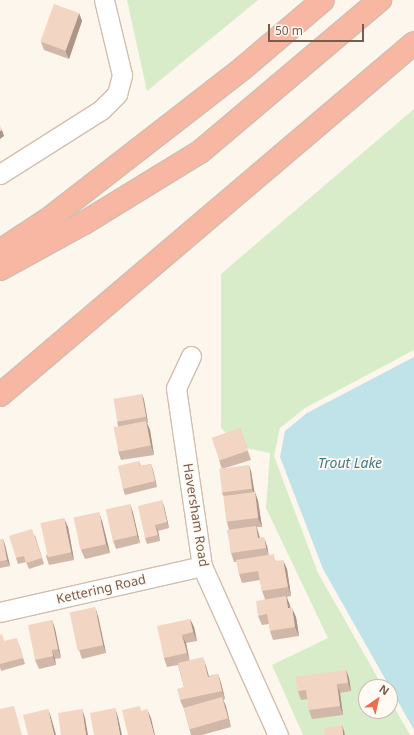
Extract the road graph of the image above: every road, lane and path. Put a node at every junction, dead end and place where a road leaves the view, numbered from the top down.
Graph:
1 (104, 0) edge
2 (323, 0) edge
3 (380, 0) edge
4 (414, 43) edge
5 (0, 174) edge
6 (0, 251) edge
7 (0, 269) edge
8 (191, 356) dead end
9 (0, 395) edge
10 (202, 566) junction
11 (0, 612) edge
12 (278, 735) edge

1 - 5 street
2 - 6 highway
3 - 7 highway
4 - 9 highway
8 - 10 street, Haversham Road
10 - 11 street, Kettering Road
10 - 12 street, Haversham Road

